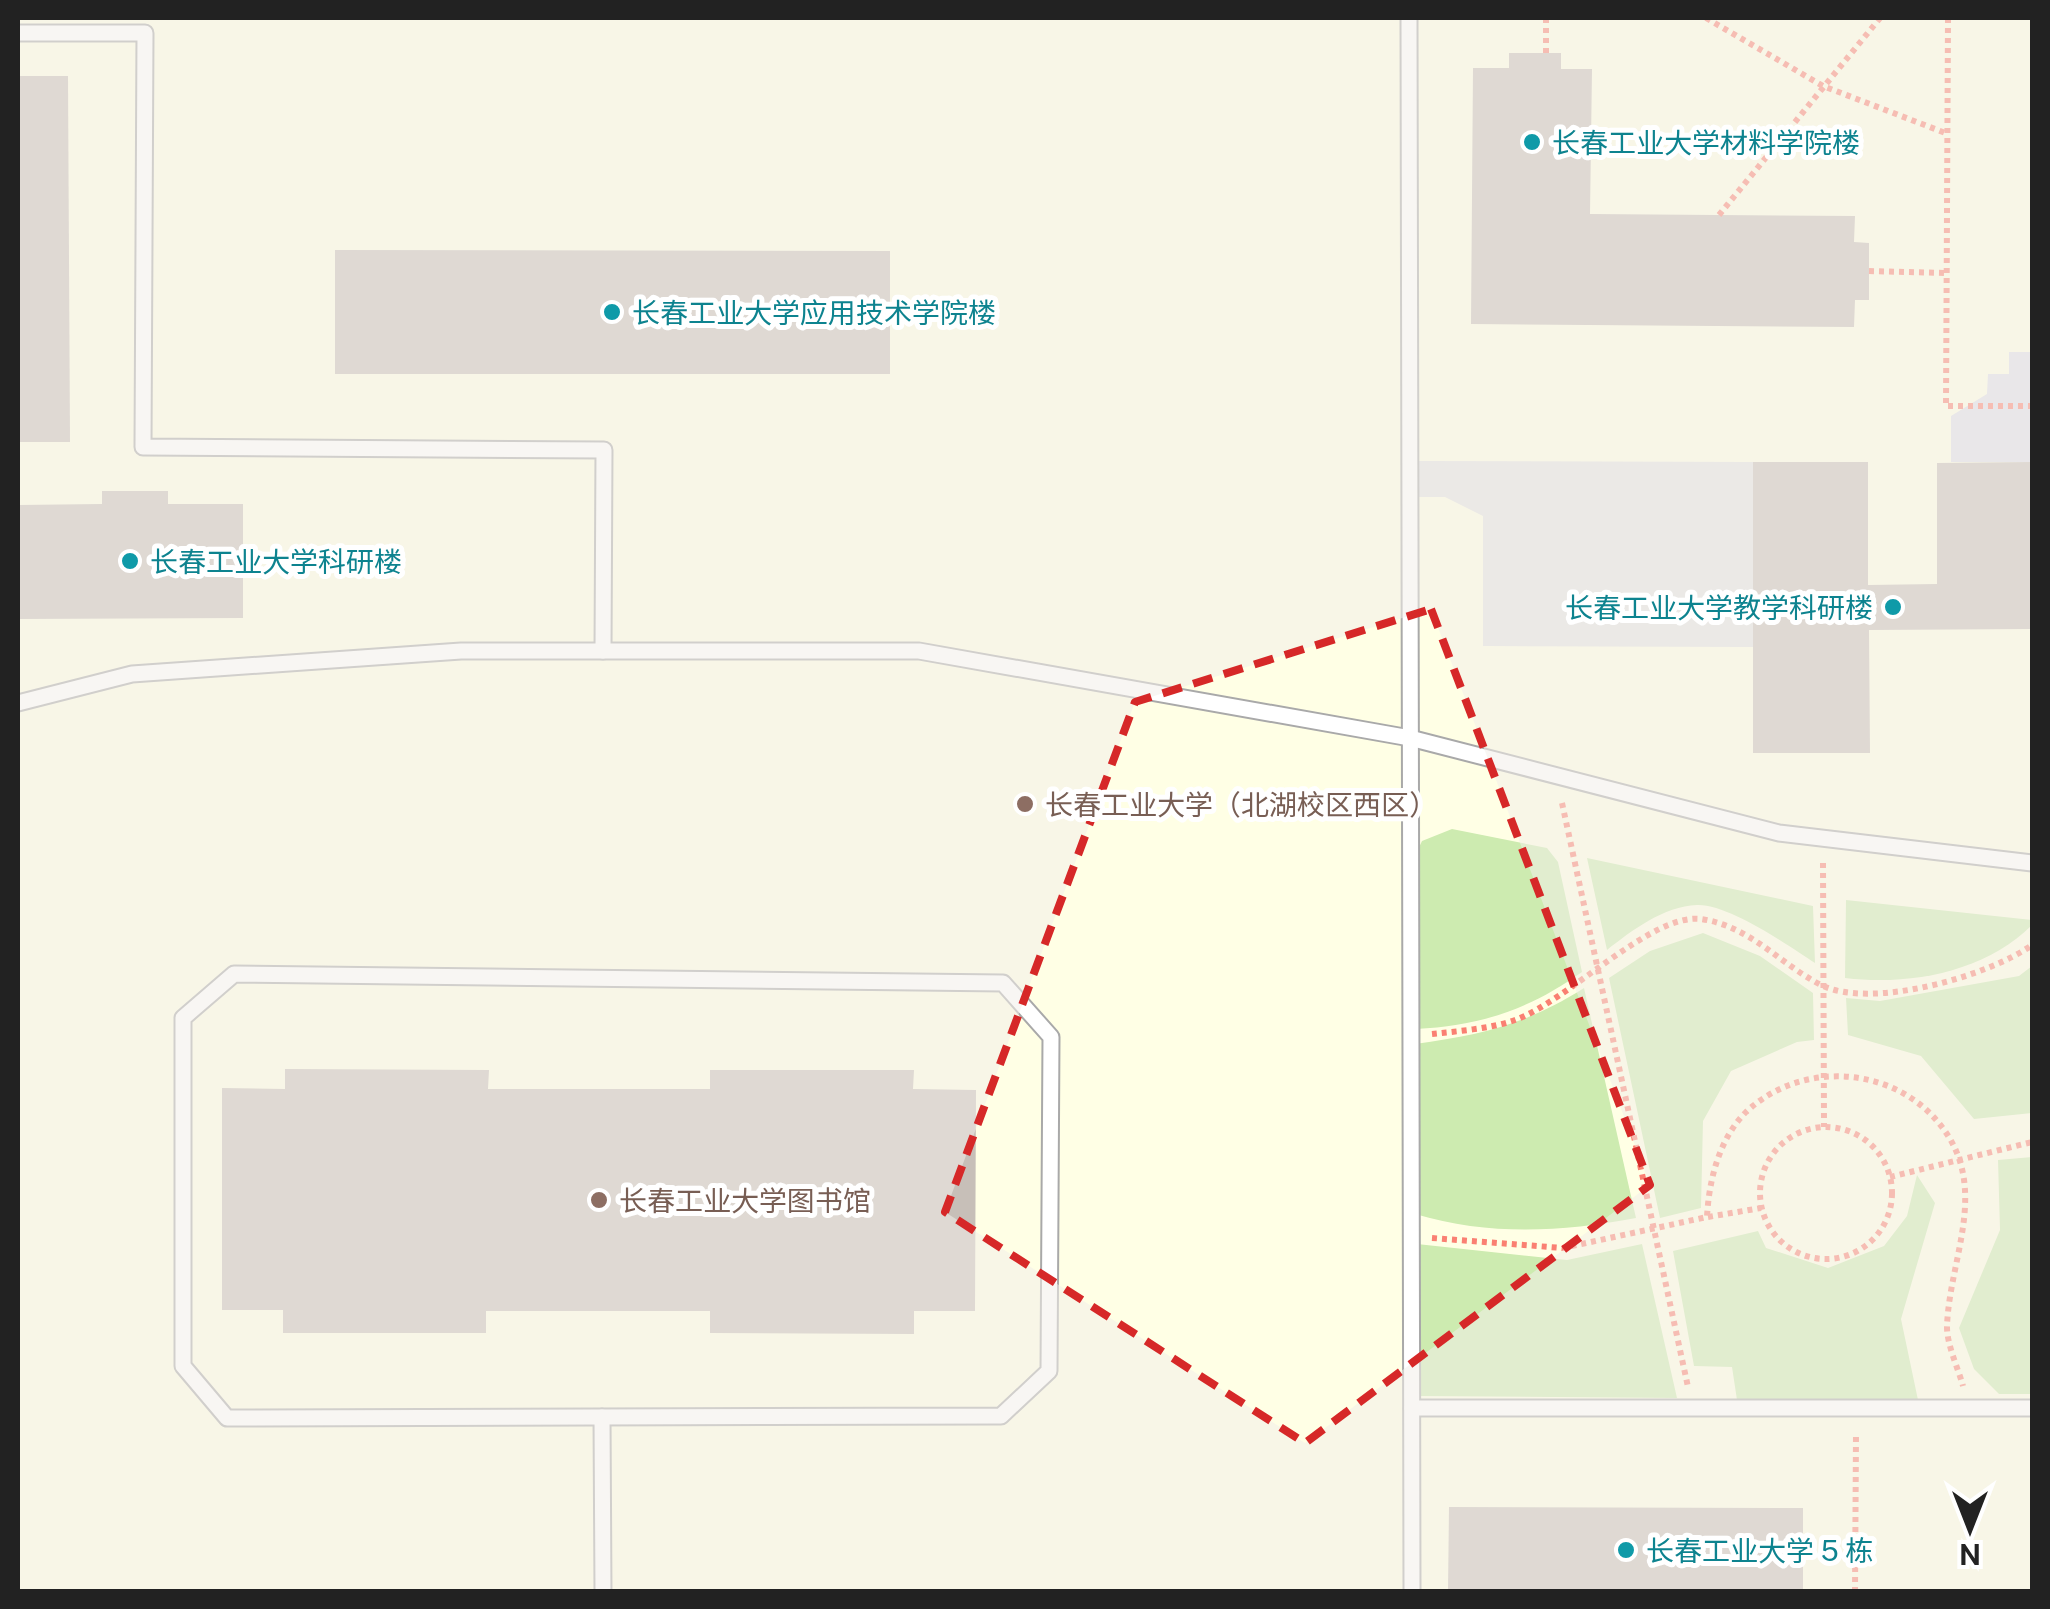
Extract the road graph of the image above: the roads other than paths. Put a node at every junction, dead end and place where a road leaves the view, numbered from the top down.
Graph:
1 (1409, 18) edge
2 (18, 32) edge
3 (603, 651) junction
4 (18, 703) edge
5 (1410, 738) junction
6 (2032, 864) edge
7 (1412, 1408) junction
8 (2032, 1408) edge
9 (602, 1417) junction
10 (603, 1592) edge
11 (1412, 1592) edge

1 - 5 lane
2 - 3 lane
3 - 4 lane
3 - 5 lane
5 - 6 lane
5 - 7 lane
7 - 8 lane
7 - 11 lane
9 - 9 lane
9 - 10 lane

